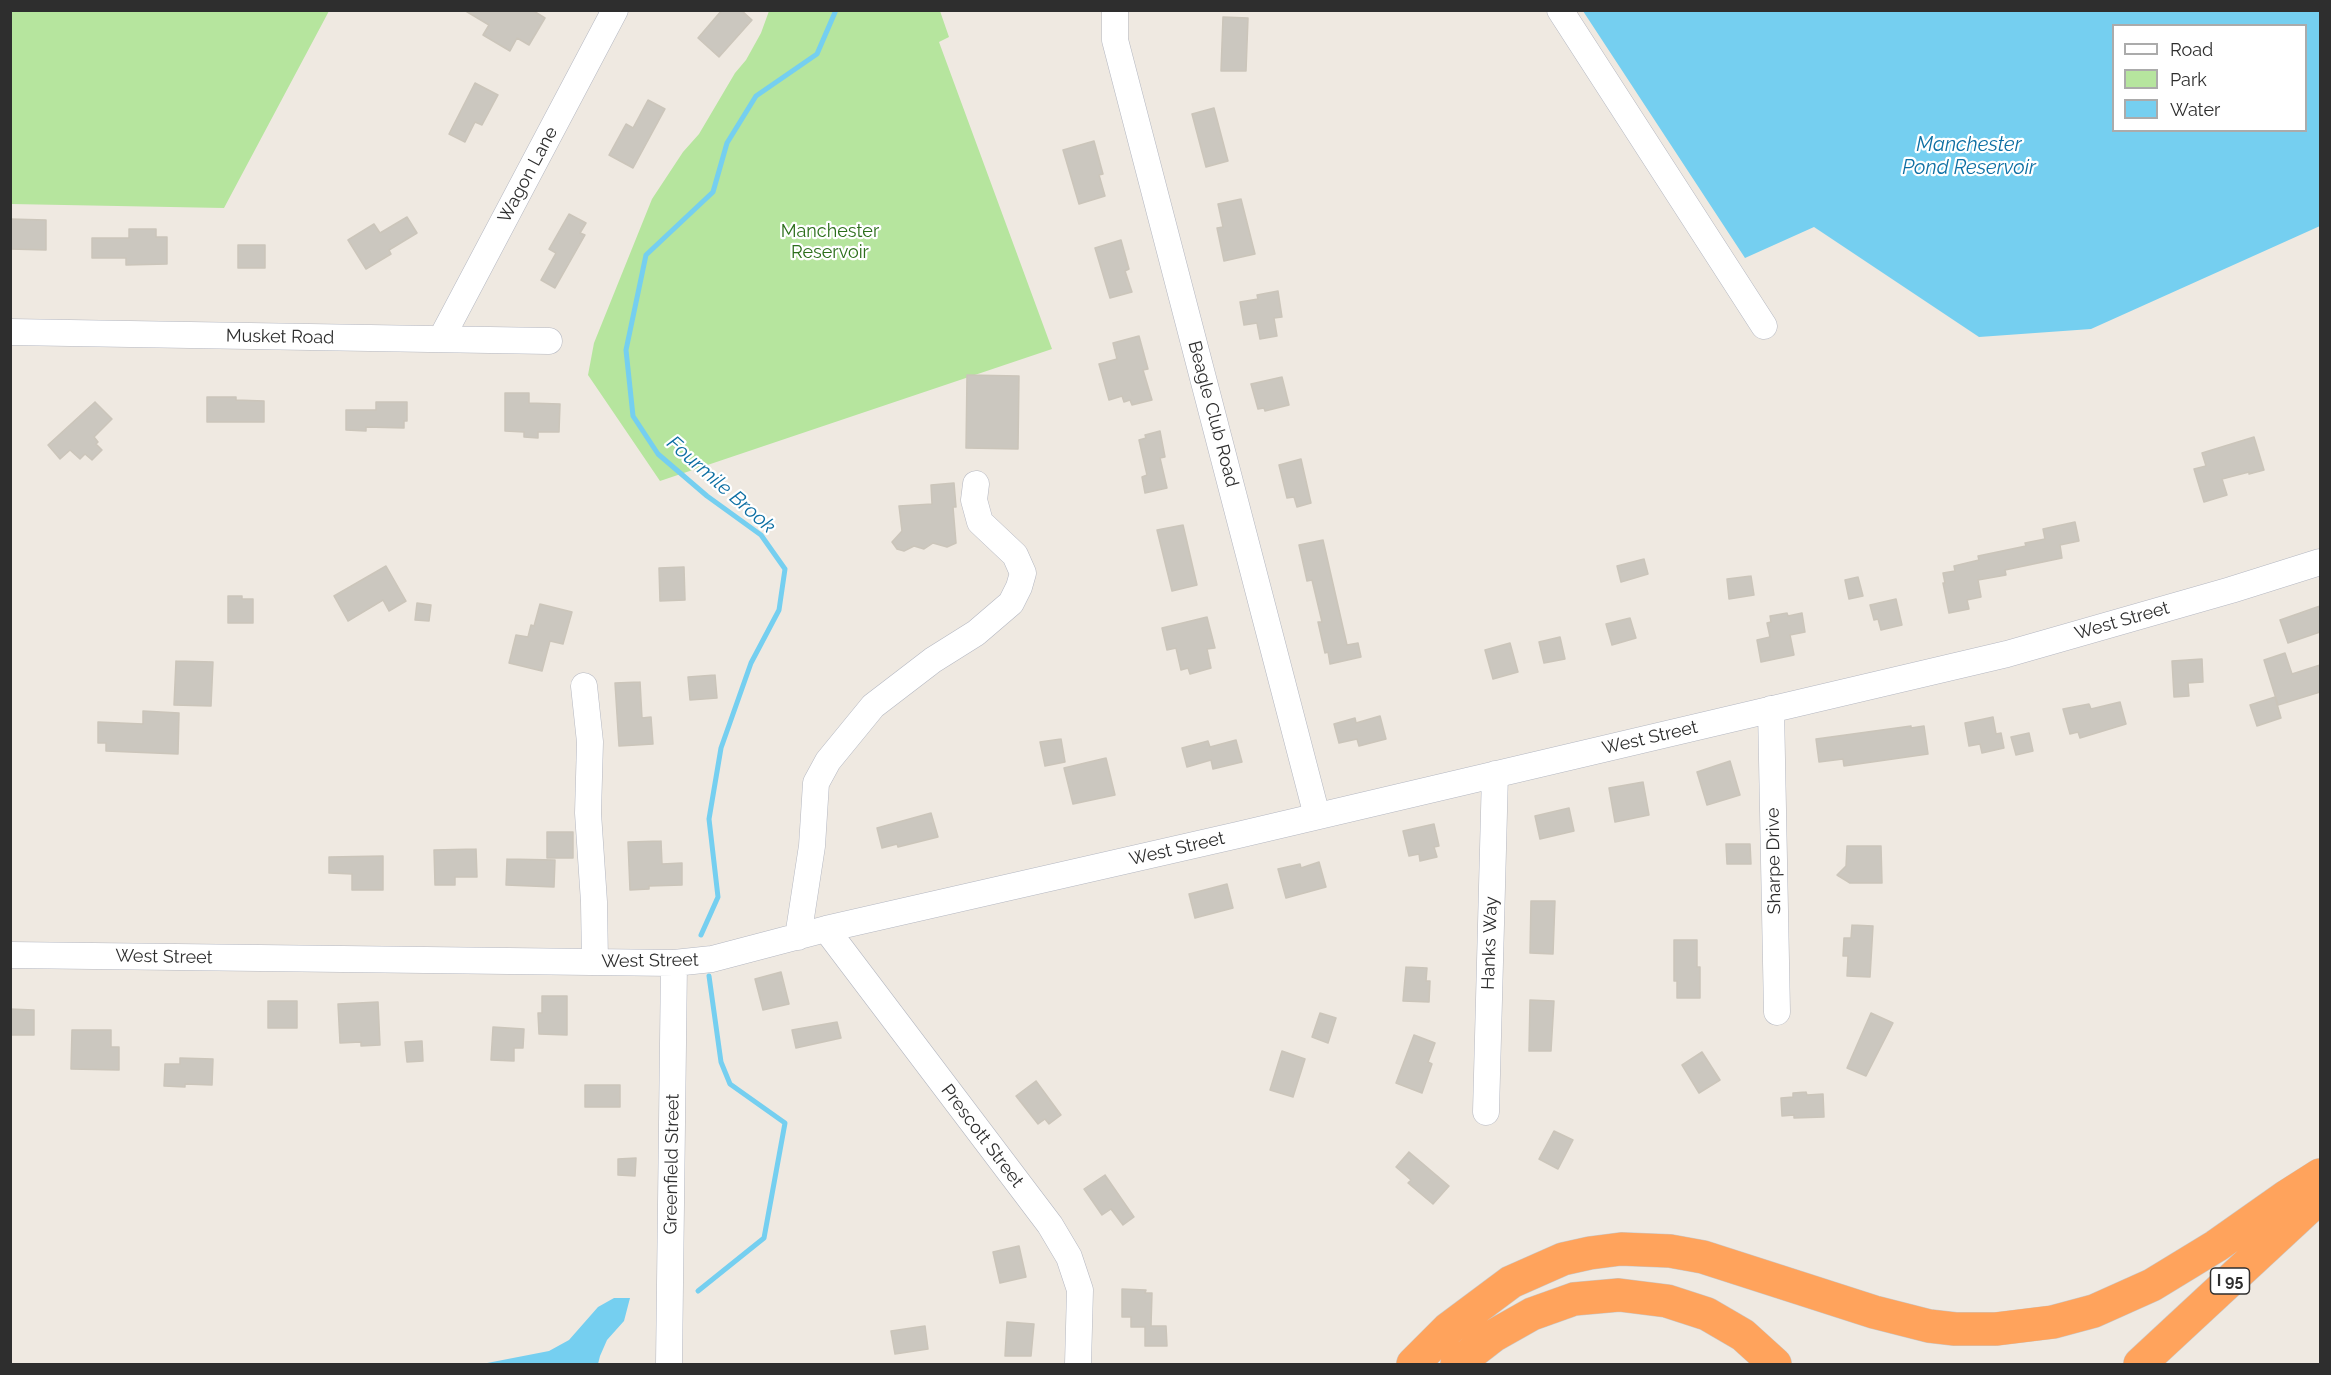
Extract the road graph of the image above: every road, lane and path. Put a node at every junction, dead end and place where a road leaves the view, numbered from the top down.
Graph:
1 (615, 10) edge
2 (1115, 10) edge
3 (1560, 10) edge
4 (1764, 326) dead end
5 (10, 332) edge
6 (441, 339) junction
7 (549, 341) dead end
8 (976, 484) dead end
9 (2320, 562) edge
10 (584, 686) dead end
11 (1771, 709) junction
12 (1495, 774) junction
13 (1317, 816) junction
14 (826, 929) junction
15 (798, 937) junction
16 (11, 955) edge
17 (595, 962) junction
18 (674, 963) junction
19 (1777, 1012) dead end
20 (1486, 1112) dead end
21 (2320, 1175) edge
22 (2320, 1197) edge
23 (669, 1365) edge
24 (1078, 1365) edge
25 (1413, 1365) edge
26 (1457, 1365) edge
27 (1775, 1365) edge
28 (2140, 1365) edge

1 - 6 street, Wagon Lane
2 - 13 street, Beagle Club Road
3 - 4 street
5 - 6 street, Musket Road
6 - 7 street, Musket Road
8 - 15 street
9 - 11 street, West Street
10 - 17 street
11 - 12 street, West Street
11 - 19 street, Sharpe Drive
12 - 13 street, West Street
12 - 20 street, Hanks Way
13 - 14 street, West Street
14 - 15 street, West Street
14 - 24 street, Prescott Street
15 - 18 street, West Street
16 - 17 street, West Street
17 - 18 street, West Street
18 - 23 street, Greenfield Street
21 - 25 highway
22 - 28 highway, I 95
26 - 27 highway

